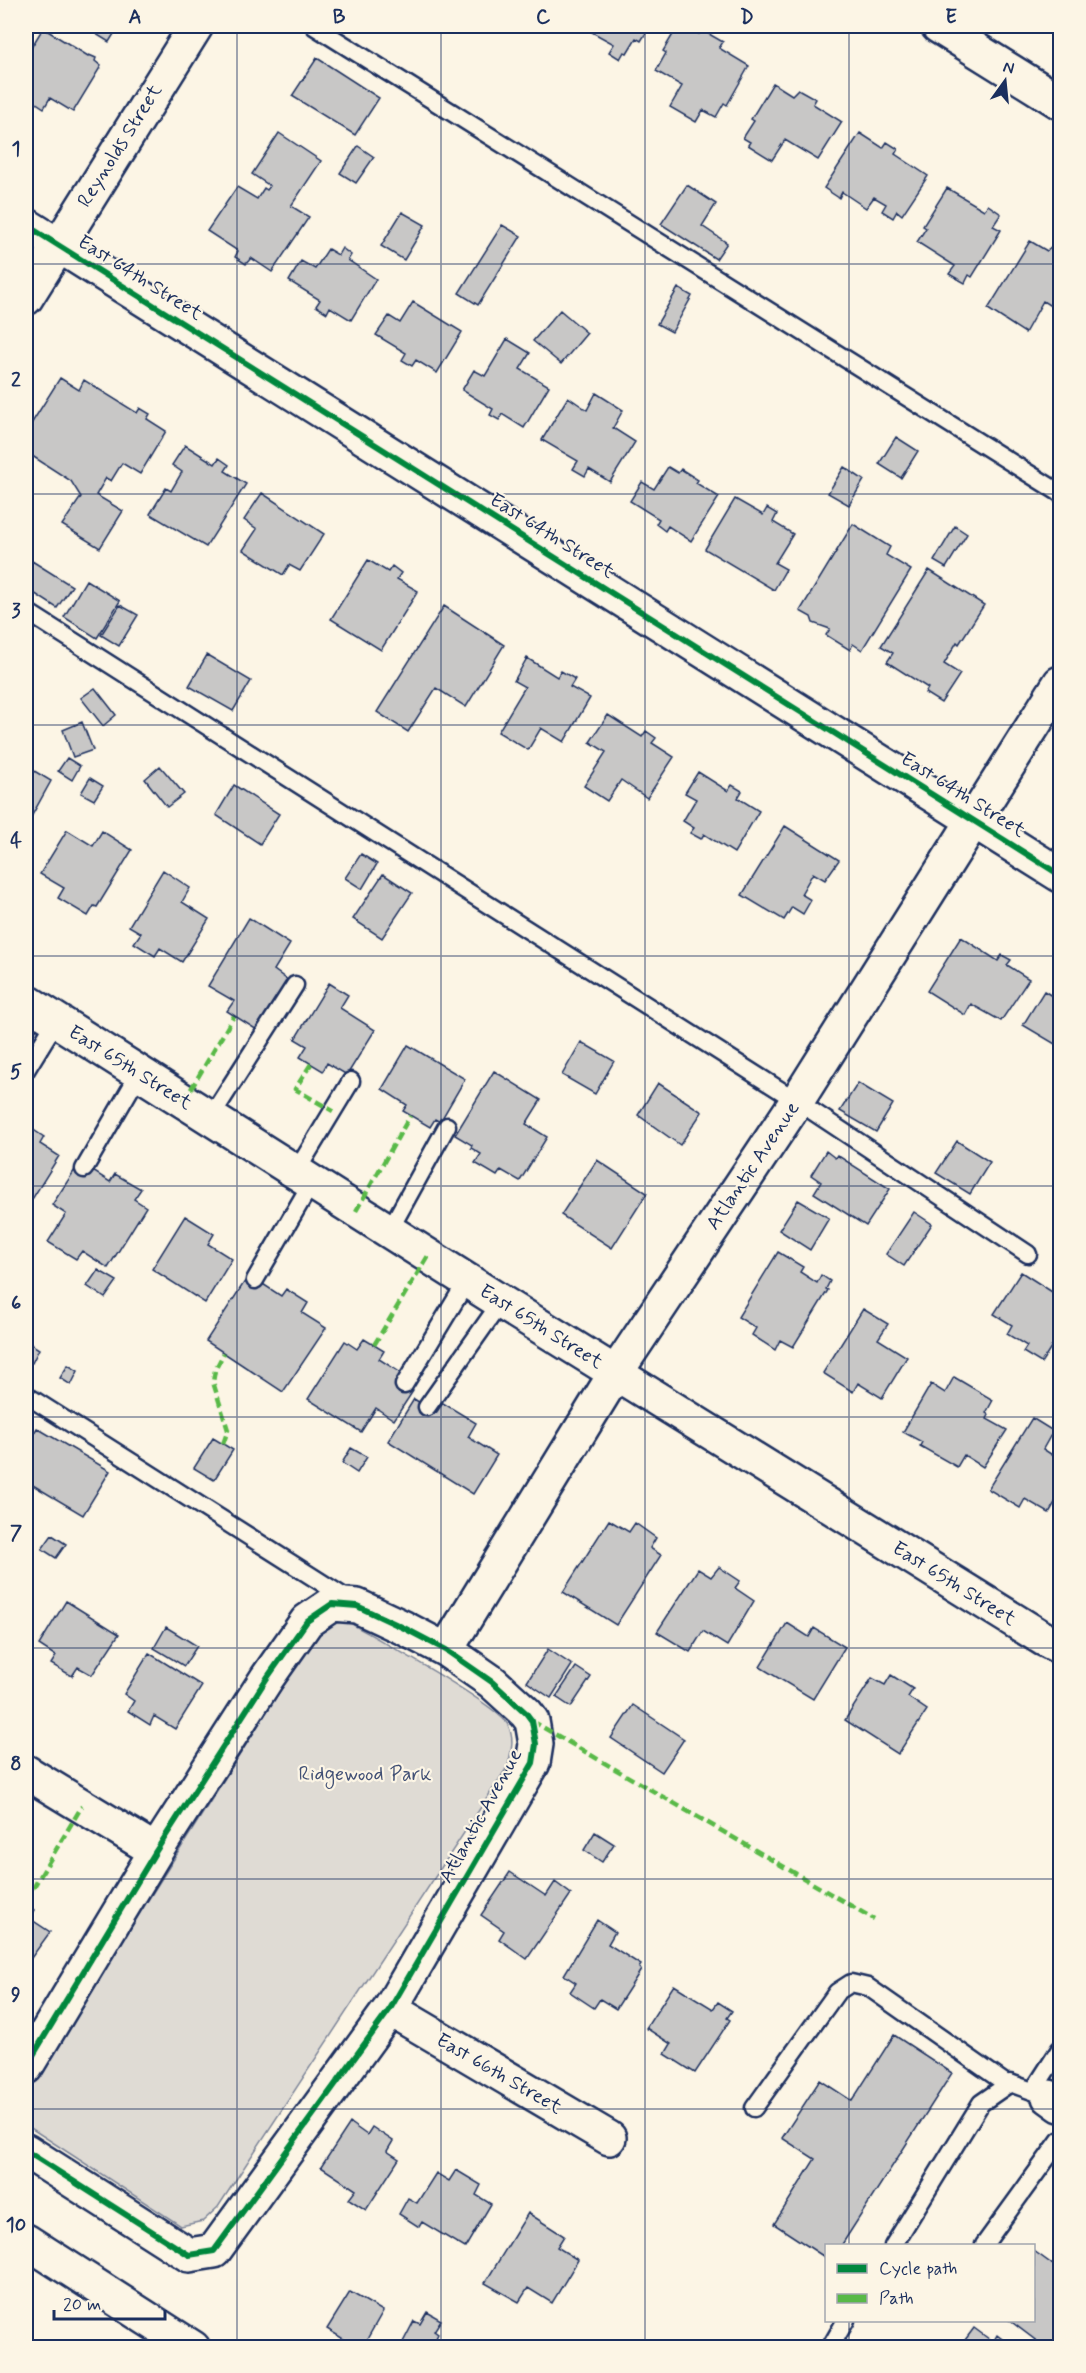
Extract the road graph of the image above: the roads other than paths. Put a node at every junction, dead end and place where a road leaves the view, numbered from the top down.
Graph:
1 (196, 26) edge
2 (314, 26) edge
3 (938, 26) edge
4 (1060, 102) edge
5 (26, 225) edge
6 (58, 246) junction
7 (26, 298) edge
8 (1060, 493) edge
9 (26, 611) edge
10 (1060, 683) edge
11 (974, 821) junction
12 (1060, 875) edge
13 (295, 985) dead end
14 (36, 1015) edge
15 (26, 1070) edge
16 (139, 1074) junction
17 (351, 1081) dead end
18 (797, 1101) junction
19 (210, 1118) junction
20 (447, 1126) dead end
21 (84, 1169) dead end
22 (304, 1177) junction
23 (389, 1231) junction
24 (1028, 1254) dead end
25 (255, 1280) dead end
26 (467, 1281) junction
27 (501, 1302) junction
28 (615, 1374) junction
29 (404, 1385) dead end
30 (26, 1395) edge
31 (427, 1407) dead end
32 (357, 1606) junction
33 (1060, 1647) edge
34 (446, 1650) junction
35 (26, 1772) edge
36 (156, 1851) junction
37 (390, 2009) junction
38 (1060, 2049) edge
39 (26, 2067) edge
40 (1008, 2085) junction
41 (1047, 2098) edge
42 (754, 2108) dead end
43 (609, 2138) dead end
44 (1060, 2140) edge
45 (26, 2151) edge
46 (26, 2241) edge
47 (894, 2244) edge
48 (985, 2244) edge
49 (845, 2322) edge
50 (193, 2348) edge
51 (830, 2348) edge

1 - 6 street, Reynolds Street
2 - 8 lane
3 - 4 street
5 - 6 street, East 64th Street
6 - 7 street, Reynolds Street
6 - 11 street, East 64th Street
9 - 18 lane
10 - 11 street, Atlantic Avenue
11 - 12 street, East 64th Street
11 - 18 street, Atlantic Avenue
13 - 19 lane
14 - 15 lane
14 - 16 street, East 65th Street
16 - 19 street, East 65th Street
16 - 21 lane
17 - 22 lane
18 - 24 lane
18 - 28 street, Atlantic Avenue
19 - 22 street, East 65th Street
20 - 23 lane
22 - 23 street, East 65th Street
22 - 25 lane
23 - 26 street, East 65th Street
26 - 27 street, East 65th Street
26 - 29 lane
27 - 28 street, East 65th Street
27 - 31 lane
28 - 33 street, East 65th Street
28 - 34 street, Atlantic Avenue
30 - 32 lane
32 - 34 street, Atlantic Avenue
32 - 36 street, Atlantic Avenue
34 - 37 street, Atlantic Avenue
35 - 36 street
36 - 39 street, Atlantic Avenue
37 - 43 street, East 66th Street
37 - 45 street, Atlantic Avenue
38 - 41 lane
40 - 41 lane
40 - 42 lane
40 - 47 lane
44 - 48 lane
46 - 50 street
49 - 51 lane

